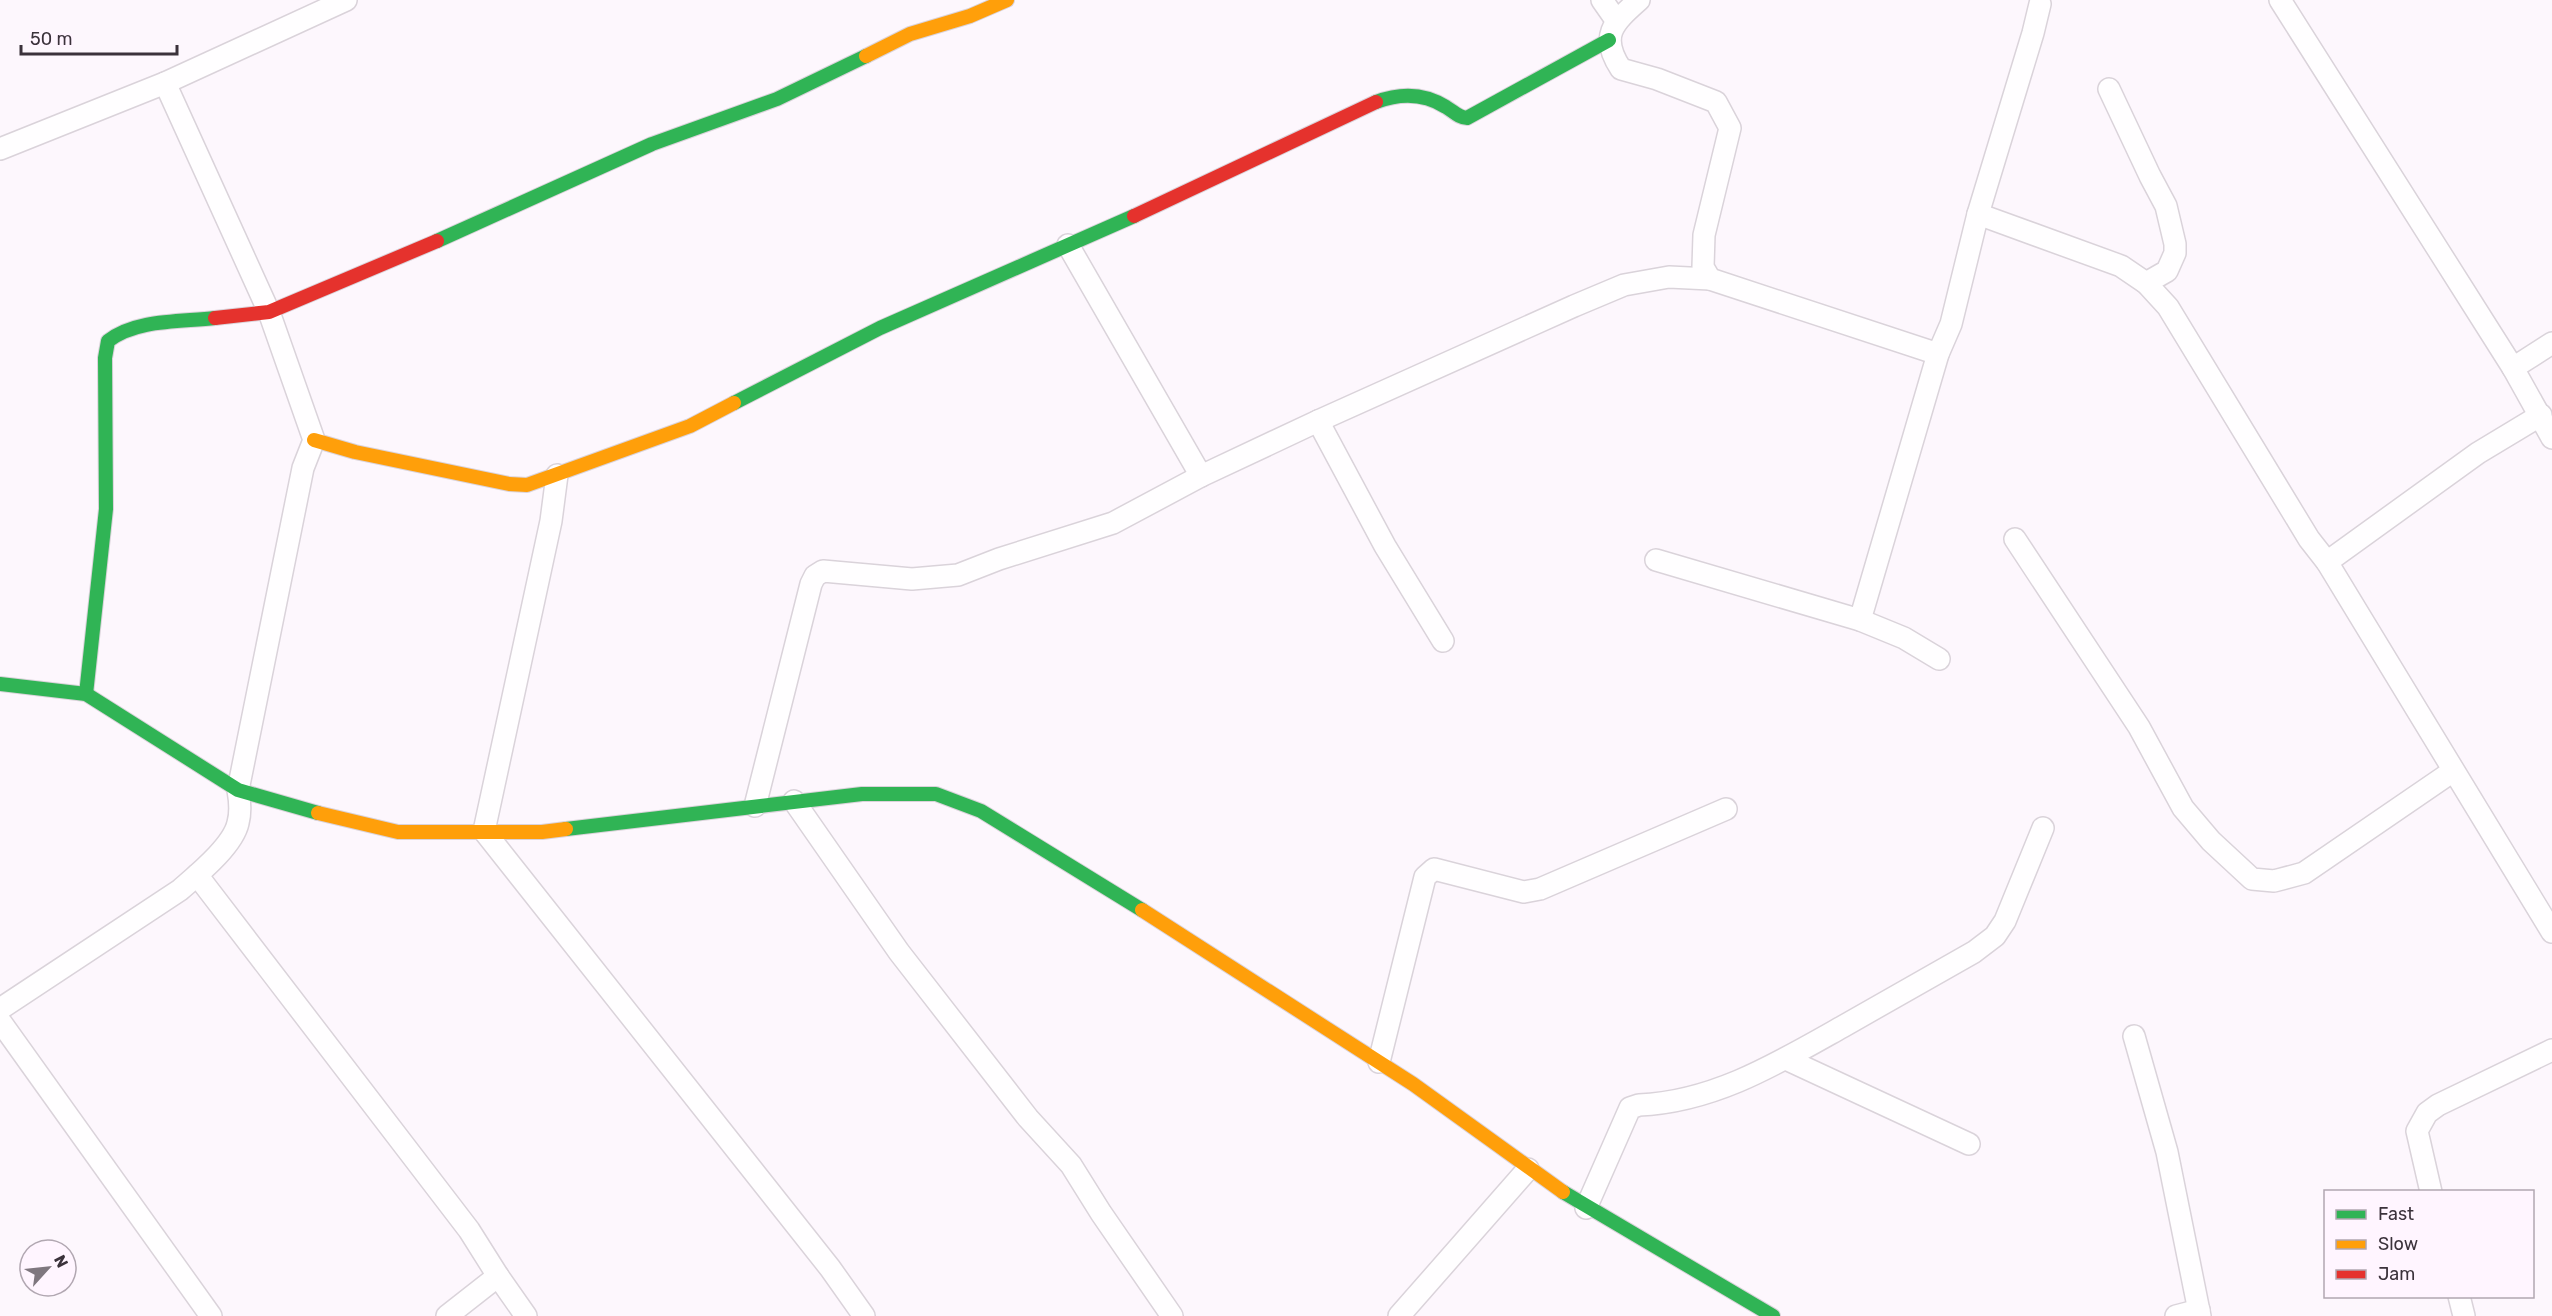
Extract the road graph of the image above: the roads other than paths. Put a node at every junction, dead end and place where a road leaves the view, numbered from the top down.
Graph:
1 (346, 0) edge
2 (1007, 0) edge
3 (1602, 0) edge
4 (1639, 0) edge
5 (2280, 0) edge
6 (2040, 4) dead end
7 (1616, 20) junction
8 (1609, 40) junction
9 (1592, 51) junction
10 (1616, 62) junction
11 (165, 83) junction
12 (2109, 88) dead end
13 (0, 149) edge
14 (1978, 214) junction
15 (1068, 245) junction
16 (1710, 279) junction
17 (2146, 283) junction
18 (269, 312) junction
19 (2552, 343) edge
20 (1938, 354) junction
21 (2513, 368) junction
22 (2541, 415) junction
23 (1318, 421) junction
24 (2552, 438) edge
25 (314, 440) junction
26 (557, 475) junction
27 (1202, 476) junction
28 (2015, 539) dead end
29 (1656, 560) dead end
30 (2327, 562) junction
31 (1860, 620) junction
32 (1443, 641) dead end
33 (1939, 659) dead end
34 (0, 684) edge
35 (86, 694) junction
36 (2453, 771) junction
37 (238, 790) junction
38 (794, 801) junction
39 (755, 806) junction
40 (1726, 809) dead end
41 (2043, 828) dead end
42 (484, 831) junction
43 (197, 875) junction
44 (2552, 932) edge
45 (0, 1009) edge
46 (0, 1022) edge
47 (2134, 1036) dead end
48 (2552, 1050) edge
49 (1786, 1059) junction
50 (1379, 1062) junction
51 (1969, 1144) dead end
52 (1528, 1169) junction
53 (2432, 1190) edge
54 (1586, 1208) junction
55 (498, 1276) junction
56 (2460, 1298) edge
57 (1758, 1313) edge
58 (2200, 1313) edge
59 (211, 1316) edge
60 (447, 1316) edge
61 (526, 1316) edge
62 (864, 1316) edge
63 (1172, 1316) edge
64 (1399, 1316) edge
65 (2176, 1316) edge
66 (2464, 1316) edge

1 - 11 street
2 - 18 street
3 - 7 street
4 - 7 street
5 - 21 street
6 - 14 street
7 - 8 street
8 - 9 street
8 - 10 street
9 - 10 street
9 - 15 street
10 - 16 street
11 - 13 street
11 - 18 street
12 - 17 street
14 - 17 street
14 - 20 street
15 - 26 street
15 - 27 street
16 - 20 street
16 - 23 street
17 - 30 street
18 - 25 street
18 - 35 street
19 - 21 street
20 - 31 street
21 - 22 street
22 - 24 street
22 - 30 street
23 - 27 street
23 - 32 street
25 - 26 street
25 - 37 street
26 - 42 street
27 - 39 street
28 - 36 street
29 - 31 street
30 - 36 street
31 - 33 street
34 - 35 street
35 - 37 street
36 - 44 street
37 - 42 street
37 - 43 street
38 - 39 street
38 - 50 street
38 - 63 street
39 - 42 street
40 - 50 street
41 - 49 street
42 - 62 street
43 - 45 street
43 - 55 street
46 - 59 street
47 - 58 street
48 - 53 street
49 - 51 street
49 - 54 street
50 - 52 street
52 - 54 street
52 - 64 street
54 - 57 street
55 - 60 street
55 - 61 street
56 - 66 street
58 - 65 street

